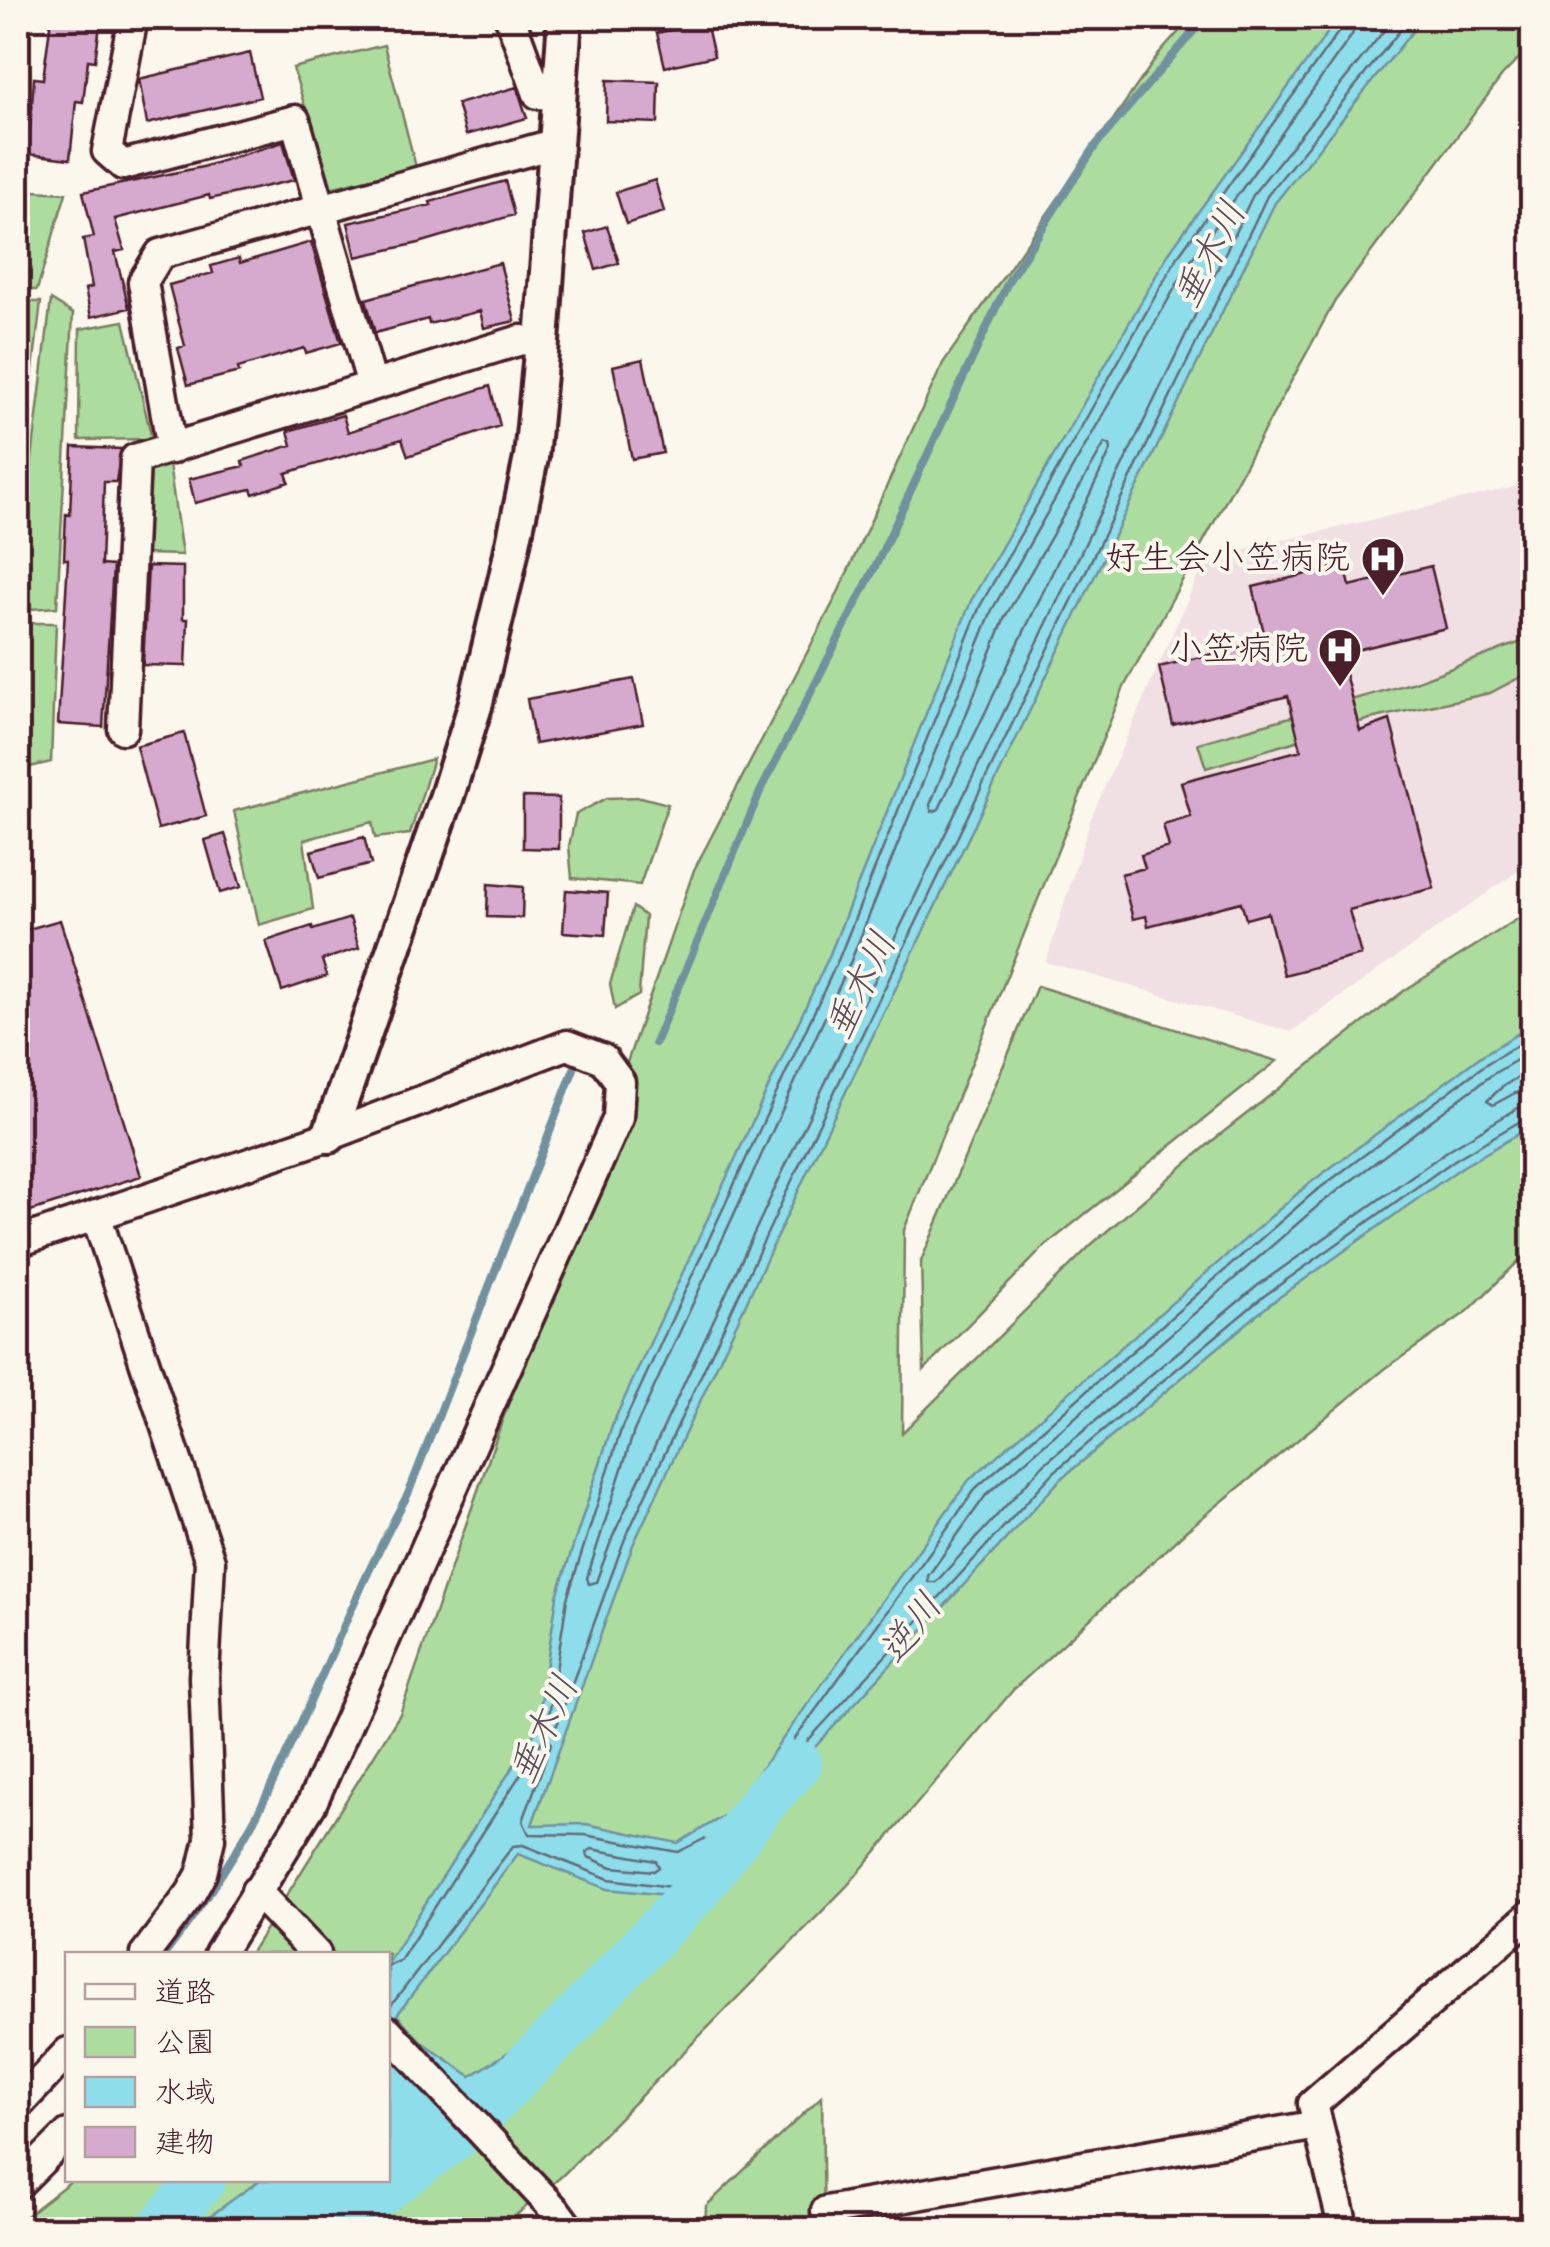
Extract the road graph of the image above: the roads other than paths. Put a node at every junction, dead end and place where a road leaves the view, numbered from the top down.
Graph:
1 (134, 18) edge
2 (510, 18) edge
3 (564, 18) edge
4 (559, 96) junction
5 (557, 143) junction
6 (322, 210) junction
7 (542, 342) junction
8 (372, 385) junction
9 (172, 449) junction
10 (122, 728) dead end
11 (329, 1136) junction
12 (96, 1215) junction
13 (18, 1242) edge
14 (262, 1896) junction
15 (1532, 1914) edge
16 (147, 1952) edge
17 (220, 1952) edge
18 (314, 1952) edge
19 (390, 2033) edge
20 (65, 2055) edge
21 (18, 2105) edge
22 (1318, 2126) junction
23 (65, 2137) edge
24 (18, 2184) edge
25 (826, 2211) dead end
26 (563, 2220) edge
27 (1344, 2230) edge

1 - 6 street
2 - 4 street
3 - 4 street
4 - 5 street
5 - 6 street
5 - 7 street
6 - 8 street
6 - 9 street
7 - 8 street
7 - 11 street
8 - 9 street
9 - 10 street
11 - 12 street
11 - 14 street
12 - 13 street
12 - 16 street
14 - 17 street
14 - 18 street
15 - 22 street
19 - 26 street
20 - 21 street
22 - 25 street
22 - 27 street
23 - 24 street

